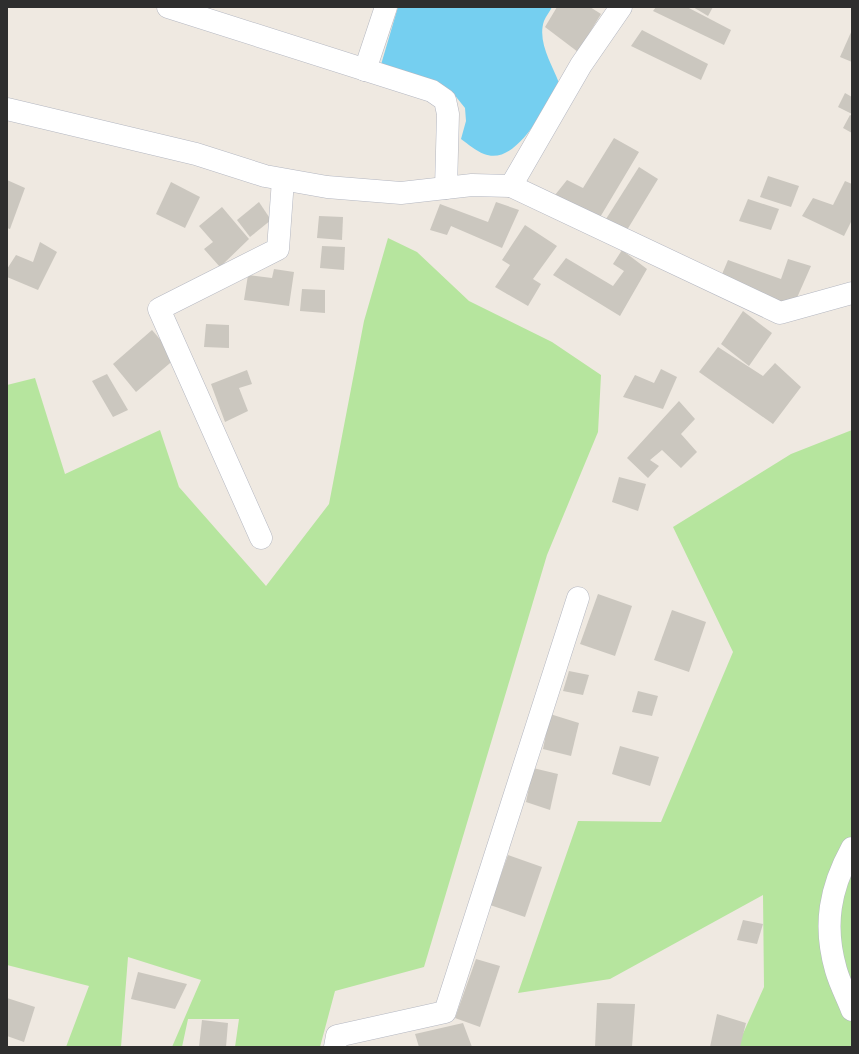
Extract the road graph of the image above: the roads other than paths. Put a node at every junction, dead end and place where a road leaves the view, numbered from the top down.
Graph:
1 (168, 7) edge
2 (386, 7) edge
3 (621, 7) edge
4 (214, 14) edge
5 (365, 70) junction
6 (7, 109) edge
7 (284, 180) junction
8 (510, 186) junction
9 (446, 188) junction
10 (852, 293) edge
11 (261, 538) dead end
12 (578, 598) dead end
13 (852, 848) edge
14 (852, 1010) edge
15 (335, 1047) edge

1 - 4 street
2 - 5 street
3 - 8 street
4 - 5 street
5 - 9 street
6 - 7 street
7 - 9 street
7 - 11 street
8 - 9 street
8 - 10 street
12 - 15 street
13 - 14 street

